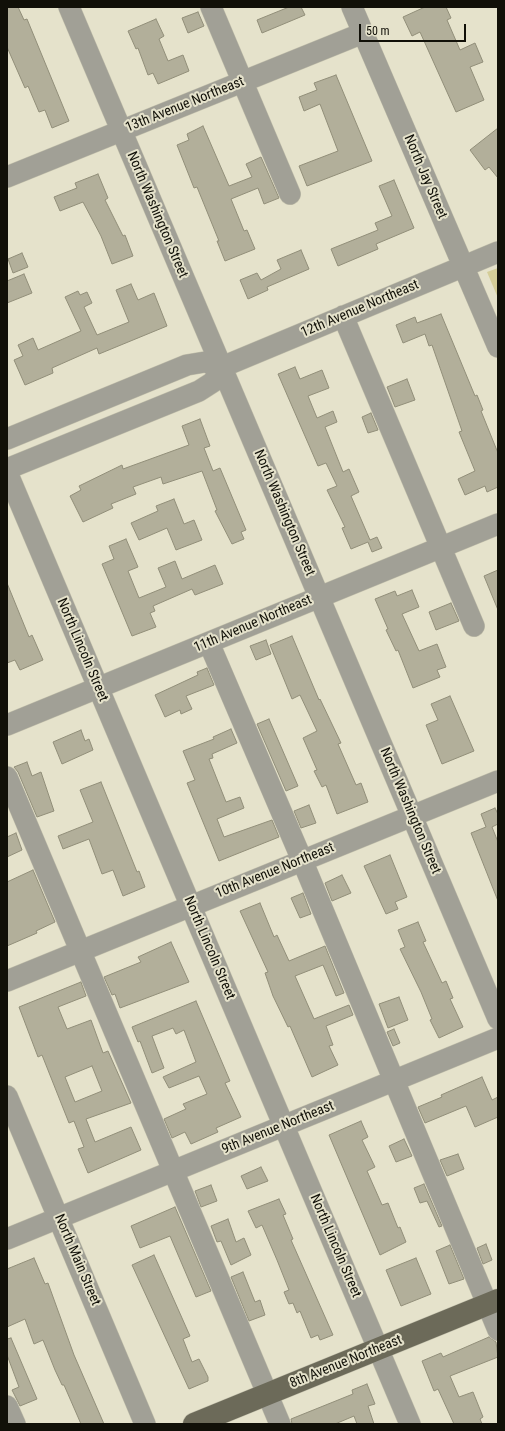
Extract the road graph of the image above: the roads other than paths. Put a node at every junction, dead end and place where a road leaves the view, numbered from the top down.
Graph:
1 (69, 7) edge
2 (211, 7) edge
3 (352, 7) edge
4 (363, 33) junction
5 (242, 81) junction
6 (122, 131) junction
7 (7, 177) edge
8 (290, 194) dead end
9 (498, 252) edge
10 (463, 266) junction
11 (343, 316) junction
12 (498, 347) edge
13 (222, 367) junction
14 (7, 438) edge
15 (7, 471) edge
16 (498, 524) edge
17 (441, 547) junction
18 (319, 597) junction
19 (474, 626) dead end
20 (208, 643) junction
21 (98, 688) junction
22 (7, 725) edge
23 (7, 777) edge
24 (498, 781) edge
25 (412, 816) junction
26 (302, 860) junction
27 (191, 905) junction
28 (80, 951) junction
29 (7, 981) edge
30 (498, 1019) edge
31 (498, 1038) edge
32 (394, 1081) junction
33 (7, 1096) edge
34 (284, 1125) junction
35 (174, 1171) junction
36 (59, 1218) junction
37 (7, 1239) edge
38 (492, 1302) edge
39 (498, 1330) edge
40 (378, 1349) junction
41 (268, 1394) junction
42 (7, 1406) edge
43 (15, 1424) edge
44 (145, 1424) edge
45 (194, 1424) edge
46 (280, 1424) edge
47 (410, 1424) edge

1 - 6 street, North Washington Street
2 - 5 street
3 - 4 street, North Jay Street
4 - 5 street, 13th Avenue Northeast
4 - 10 street, North Jay Street
5 - 6 street, 13th Avenue Northeast
5 - 8 street
6 - 7 street, 13th Avenue Northeast
6 - 13 street, North Washington Street
9 - 10 street, 12th Avenue Northeast
10 - 11 street, 12th Avenue Northeast
10 - 12 street, North Jay Street
11 - 13 street, 12th Avenue Northeast
11 - 17 street
13 - 14 street
13 - 15 street
13 - 18 street, North Washington Street
15 - 21 street, North Lincoln Street
16 - 17 street, 11th Avenue Northeast
17 - 18 street, 11th Avenue Northeast
17 - 19 street
18 - 20 street, 11th Avenue Northeast
18 - 25 street, North Washington Street
20 - 21 street, 11th Avenue Northeast
20 - 26 street
21 - 22 street, 11th Avenue Northeast
21 - 27 street, North Lincoln Street
23 - 28 street
24 - 25 street, 10th Avenue Northeast
25 - 26 street, 10th Avenue Northeast
25 - 30 street, North Washington Street
26 - 27 street, 10th Avenue Northeast
26 - 32 street
27 - 28 street, 10th Avenue Northeast
27 - 34 street, North Lincoln Street
28 - 29 street, 10th Avenue Northeast
28 - 35 street
31 - 32 street, 9th Avenue Northeast
32 - 34 street, 9th Avenue Northeast
32 - 38 street
33 - 36 street, North Main Street
34 - 35 street, 9th Avenue Northeast
34 - 40 street, North Lincoln Street
35 - 36 street, 9th Avenue Northeast
35 - 41 street
36 - 37 street, 9th Avenue Northeast
36 - 44 street, North Main Street
38 - 39 street
38 - 40 main road, 8th Avenue Northeast
40 - 41 main road, 8th Avenue Northeast
40 - 47 street, North Lincoln Street
41 - 45 main road, 8th Avenue Northeast
41 - 46 street
42 - 43 street

